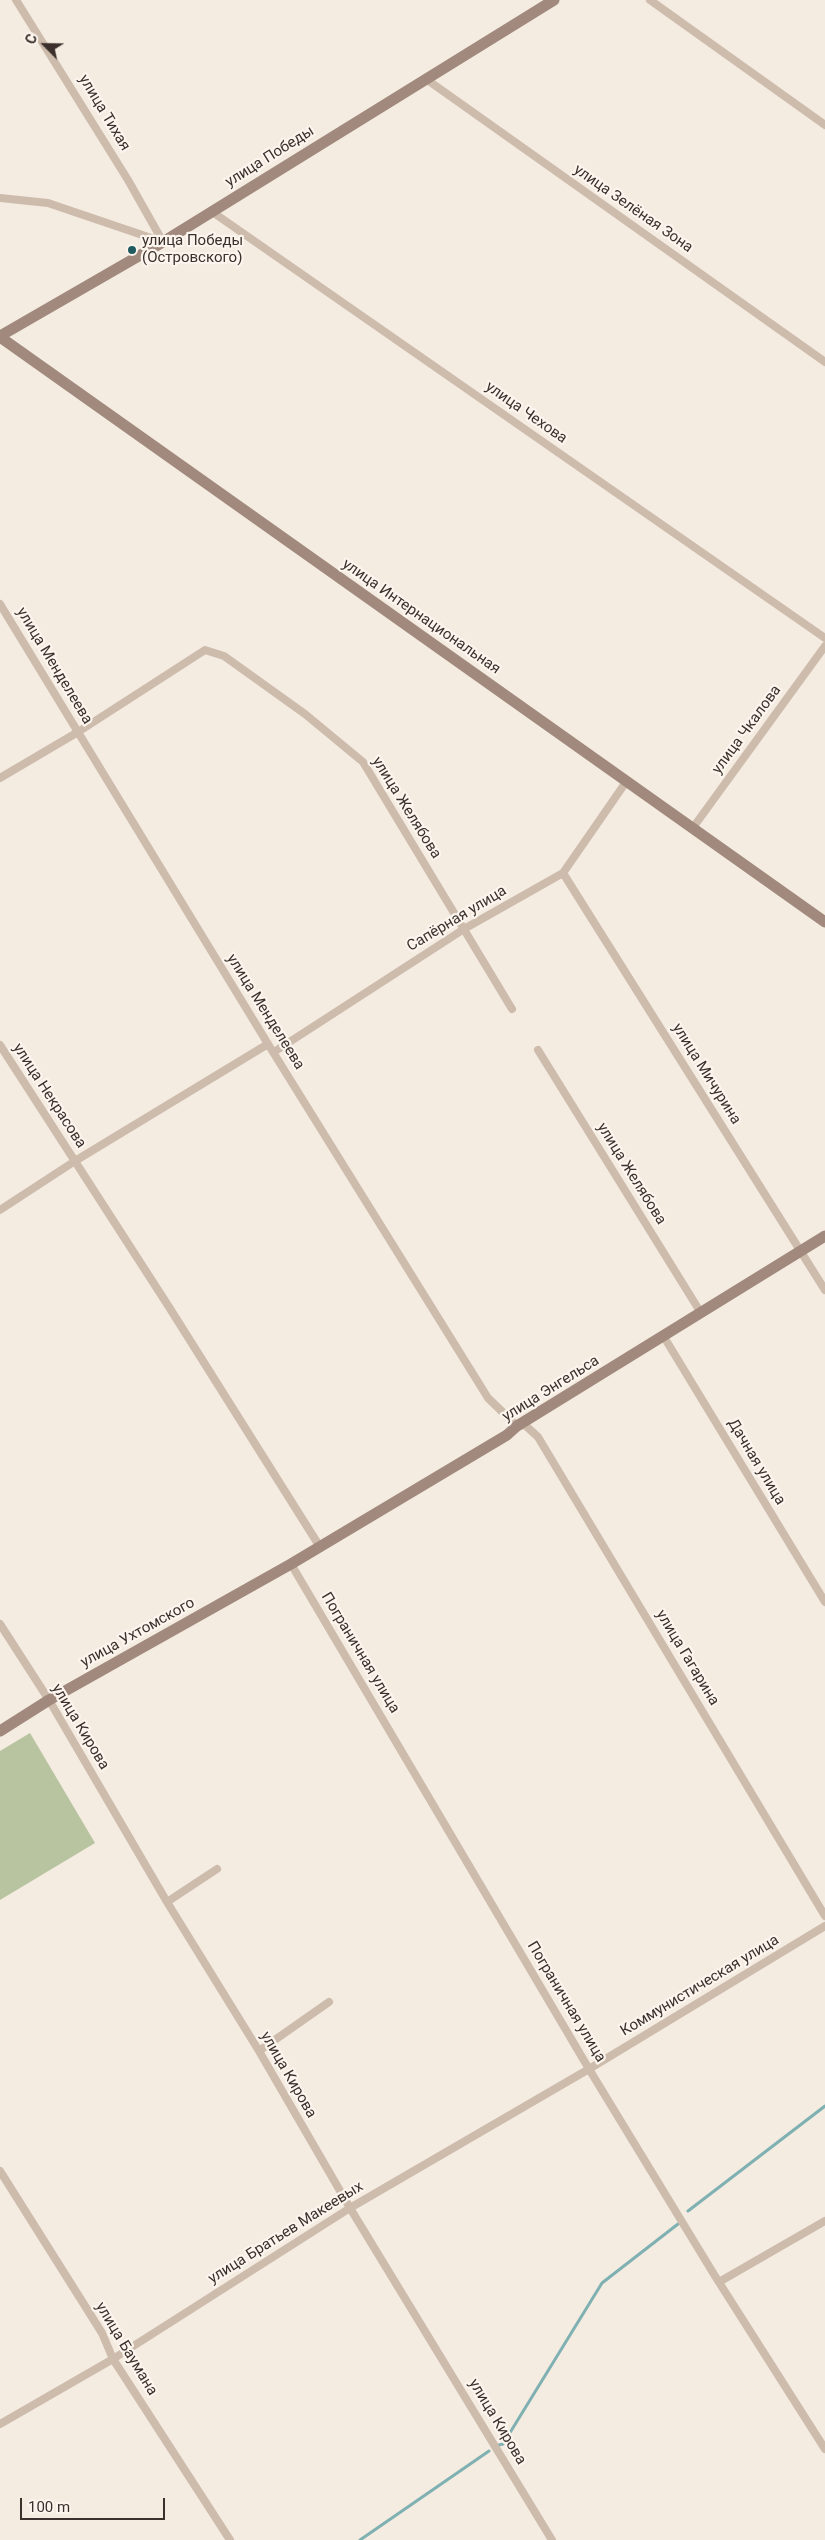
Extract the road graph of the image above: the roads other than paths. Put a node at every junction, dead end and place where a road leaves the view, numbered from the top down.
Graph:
1 (16, 0) edge
2 (554, 0) edge
3 (650, 0) edge
4 (426, 78) junction
5 (825, 125) edge
6 (0, 198) edge
7 (211, 211) junction
8 (163, 242) junction
9 (0, 336) edge
10 (825, 362) edge
11 (0, 604) edge
12 (825, 638) edge
13 (825, 646) edge
14 (78, 732) junction
15 (0, 778) edge
16 (626, 782) junction
17 (692, 829) junction
18 (563, 872) junction
19 (825, 922) edge
20 (464, 929) junction
21 (512, 1009) dead end
22 (268, 1044) junction
23 (0, 1045) edge
24 (538, 1050) dead end
25 (274, 1052) junction
26 (75, 1161) junction
27 (0, 1210) edge
28 (825, 1236) edge
29 (802, 1251) junction
30 (825, 1290) edge
31 (700, 1313) junction
32 (664, 1337) junction
33 (517, 1426) junction
34 (320, 1547) junction
35 (291, 1564) junction
36 (825, 1602) edge
37 (0, 1624) edge
38 (49, 1700) junction
39 (0, 1731) edge
40 (217, 1869) dead end
41 (167, 1902) junction
42 (825, 1916) edge
43 (825, 1926) edge
44 (329, 2002) dead end
45 (259, 2051) junction
46 (589, 2068) junction
47 (0, 2171) edge
48 (350, 2208) junction
49 (825, 2221) edge
50 (719, 2282) junction
51 (113, 2359) junction
52 (0, 2424) edge
53 (825, 2449) edge
54 (230, 2540) edge
55 (552, 2540) edge

1 - 8 street, улица Тихая
2 - 4 main road, улица Победы
3 - 5 street
4 - 7 main road, улица Победы
4 - 10 street, улица Зелёная Зона
6 - 8 street
7 - 8 main road, улица Победы
7 - 12 street, улица Чехова
8 - 9 main road, улица Победы
9 - 16 main road, улица Интернациональная
11 - 14 street, улица Менделеева
13 - 17 street, улица Чкалова
14 - 15 street
14 - 20 street, улица Желябова
14 - 22 street, улица Менделеева
16 - 17 main road, улица Интернациональная
16 - 18 street, Сапёрная улица
17 - 19 main road, улица Интернациональная
18 - 20 street, Сапёрная улица
18 - 29 street, улица Мичурина
20 - 21 street, улица Желябова
20 - 25 street, Сапёрная улица
22 - 25 street, улица Менделеева
22 - 26 street
23 - 26 street, улица Некрасова
24 - 31 street, улица Желябова
25 - 33 street, улица Менделеева
26 - 27 street
26 - 34 street, улица Некрасова
28 - 29 main road, улица Энгельса
29 - 30 street, улица Мичурина
29 - 31 main road, улица Энгельса
31 - 32 main road, улица Энгельса
32 - 33 main road, улица Энгельса
32 - 36 street, Дачная улица
33 - 34 main road, улица Энгельса
33 - 42 street, улица Гагарина
34 - 35 main road, улица Энгельса
35 - 38 main road, улица Ухтомского
35 - 46 street, Пограничная улица
37 - 38 street, улица Кирова
38 - 39 main road, улица Ухтомского
38 - 41 street, улица Кирова
40 - 41 street
41 - 45 street, улица Кирова
43 - 46 street, Коммунистическая улица
44 - 45 street
45 - 48 street, улица Кирова
46 - 48 street, улица Братьев Макеевых
46 - 50 street, Пограничная улица
47 - 51 street, улица Баумана
48 - 51 street, улица Братьев Макеевых
48 - 55 street, улица Кирова
49 - 50 street
50 - 53 street, Пограничная улица
51 - 52 street, улица Братьев Макеевых
51 - 54 street, улица Баумана

